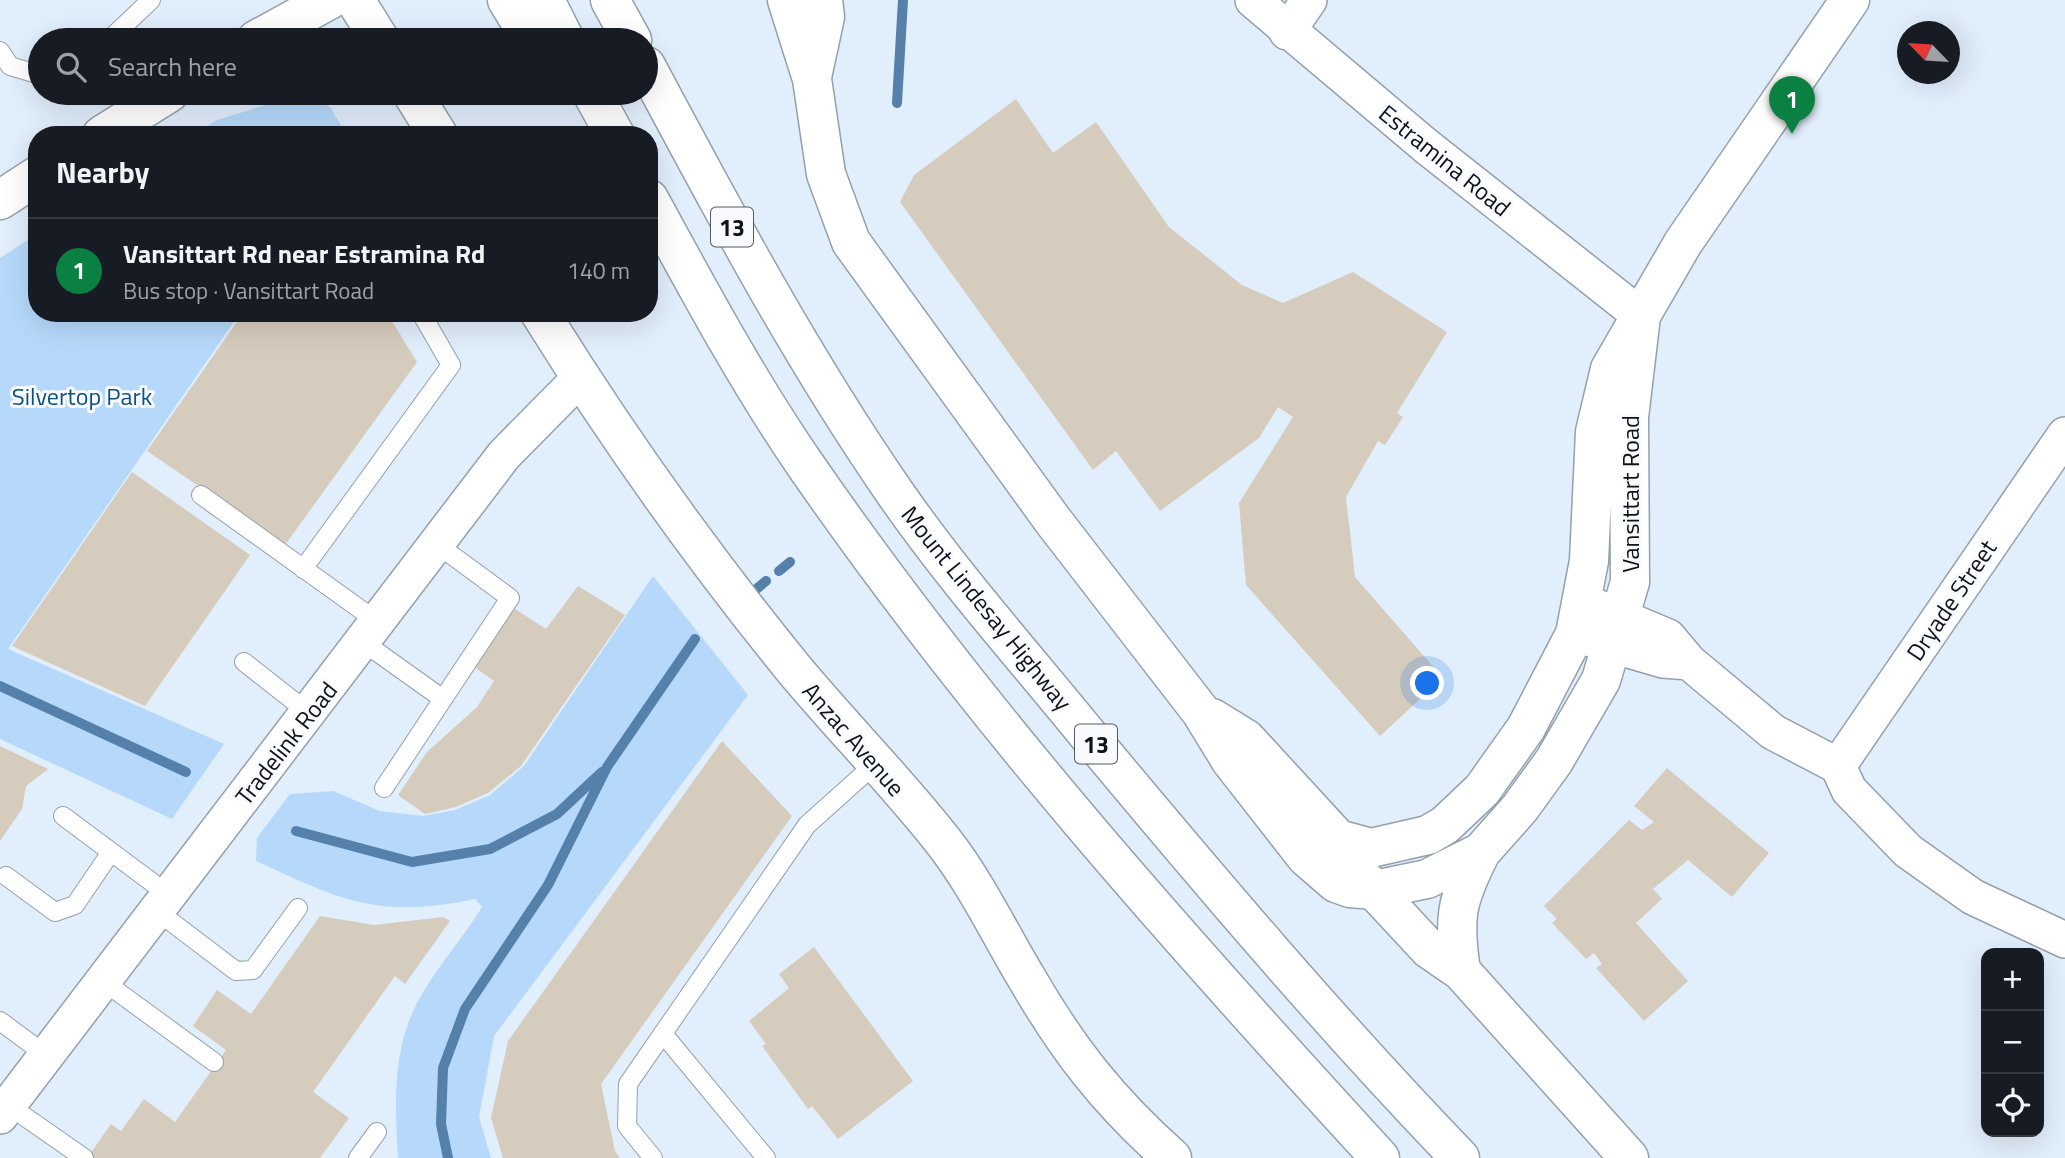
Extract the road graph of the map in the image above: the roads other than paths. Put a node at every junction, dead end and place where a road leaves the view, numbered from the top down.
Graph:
1 (329, 0) edge
2 (355, 0) edge
3 (610, 0) edge
4 (787, 0) edge
5 (823, 0) edge
6 (1253, 0) edge
7 (1310, 0) edge
8 (1850, 0) edge
9 (145, 1) edge
10 (532, 13) edge
11 (120, 28) edge
12 (278, 28) edge
13 (372, 28) edge
14 (550, 28) edge
15 (625, 28) edge
16 (1287, 32) junction
17 (0, 51) edge
18 (28, 71) edge
19 (812, 79) junction
20 (658, 88) edge
21 (150, 105) edge
22 (419, 105) edge
23 (599, 105) edge
24 (116, 126) edge
25 (432, 126) edge
26 (610, 126) edge
27 (28, 182) edge
28 (0, 200) edge
29 (658, 215) edge
30 (1641, 316) junction
31 (426, 322) edge
32 (546, 322) edge
33 (580, 378) junction
34 (2065, 435) edge
35 (201, 495) dead end
36 (438, 545) junction
37 (303, 569) junction
38 (1578, 618) junction
39 (371, 632) junction
40 (1617, 632) junction
41 (243, 662) dead end
42 (443, 699) junction
43 (1201, 712) junction
44 (309, 713) junction
45 (875, 764) junction
46 (1838, 766) junction
47 (384, 788) dead end
48 (63, 816) dead end
49 (1338, 839) junction
50 (111, 852) junction
51 (1481, 852) junction
52 (6, 876) dead end
53 (1374, 890) junction
54 (163, 903) junction
55 (298, 908) dead end
56 (2065, 940) edge
57 (1461, 971) junction
58 (103, 981) junction
59 (0, 1021) edge
60 (664, 1035) junction
61 (46, 1055) junction
62 (214, 1062) dead end
63 (4, 1110) edge
64 (377, 1132) dead end
65 (84, 1158) edge
66 (358, 1158) edge
67 (653, 1158) edge
68 (766, 1158) edge
69 (1172, 1158) edge
70 (1380, 1158) edge
71 (1460, 1158) edge
72 (1629, 1158) edge

1 - 12 main road
2 - 13 main road
3 - 15 main road
4 - 19 main road
5 - 19 main road
6 - 16 street, Estramina Road
7 - 16 street
8 - 30 main road, Vansittart Road
9 - 11 lane
10 - 14 main road
16 - 30 street, Estramina Road
17 - 18 lane
19 - 43 main road
20 - 71 main road, Mount Lindesay Highway / 13
21 - 24 main road
22 - 25 main road
23 - 26 main road
27 - 28 main road
29 - 70 main road, 13
30 - 38 main road, Vansittart Road
30 - 40 main road, Vansittart Road
31 - 37 lane
32 - 33 main road, Anzac Avenue
33 - 36 street, Tradelink Road
33 - 45 main road, Anzac Avenue
34 - 46 street, Dryade Street
35 - 37 lane
36 - 39 street, Tradelink Road
36 - 42 lane
37 - 39 lane
38 - 40 street
38 - 49 main road, Vansittart Road
39 - 42 lane
39 - 44 street, Tradelink Road
40 - 46 street
40 - 51 main road, Vansittart Road
41 - 44 lane
42 - 47 lane
43 - 49 main road
43 - 53 main road
44 - 54 street, Tradelink Road
45 - 60 lane
45 - 69 main road, Anzac Avenue
46 - 56 street
48 - 50 lane
49 - 53 main road
50 - 52 lane
50 - 54 lane
51 - 53 main road, Vansittart Road
51 - 57 main road
53 - 57 main road
54 - 55 lane
54 - 58 street, Tradelink Road
57 - 72 main road
58 - 61 street, Tradelink Road
58 - 62 lane
59 - 61 lane
60 - 67 lane
60 - 68 lane
61 - 63 street, Tradelink Road
63 - 65 lane
64 - 66 lane

